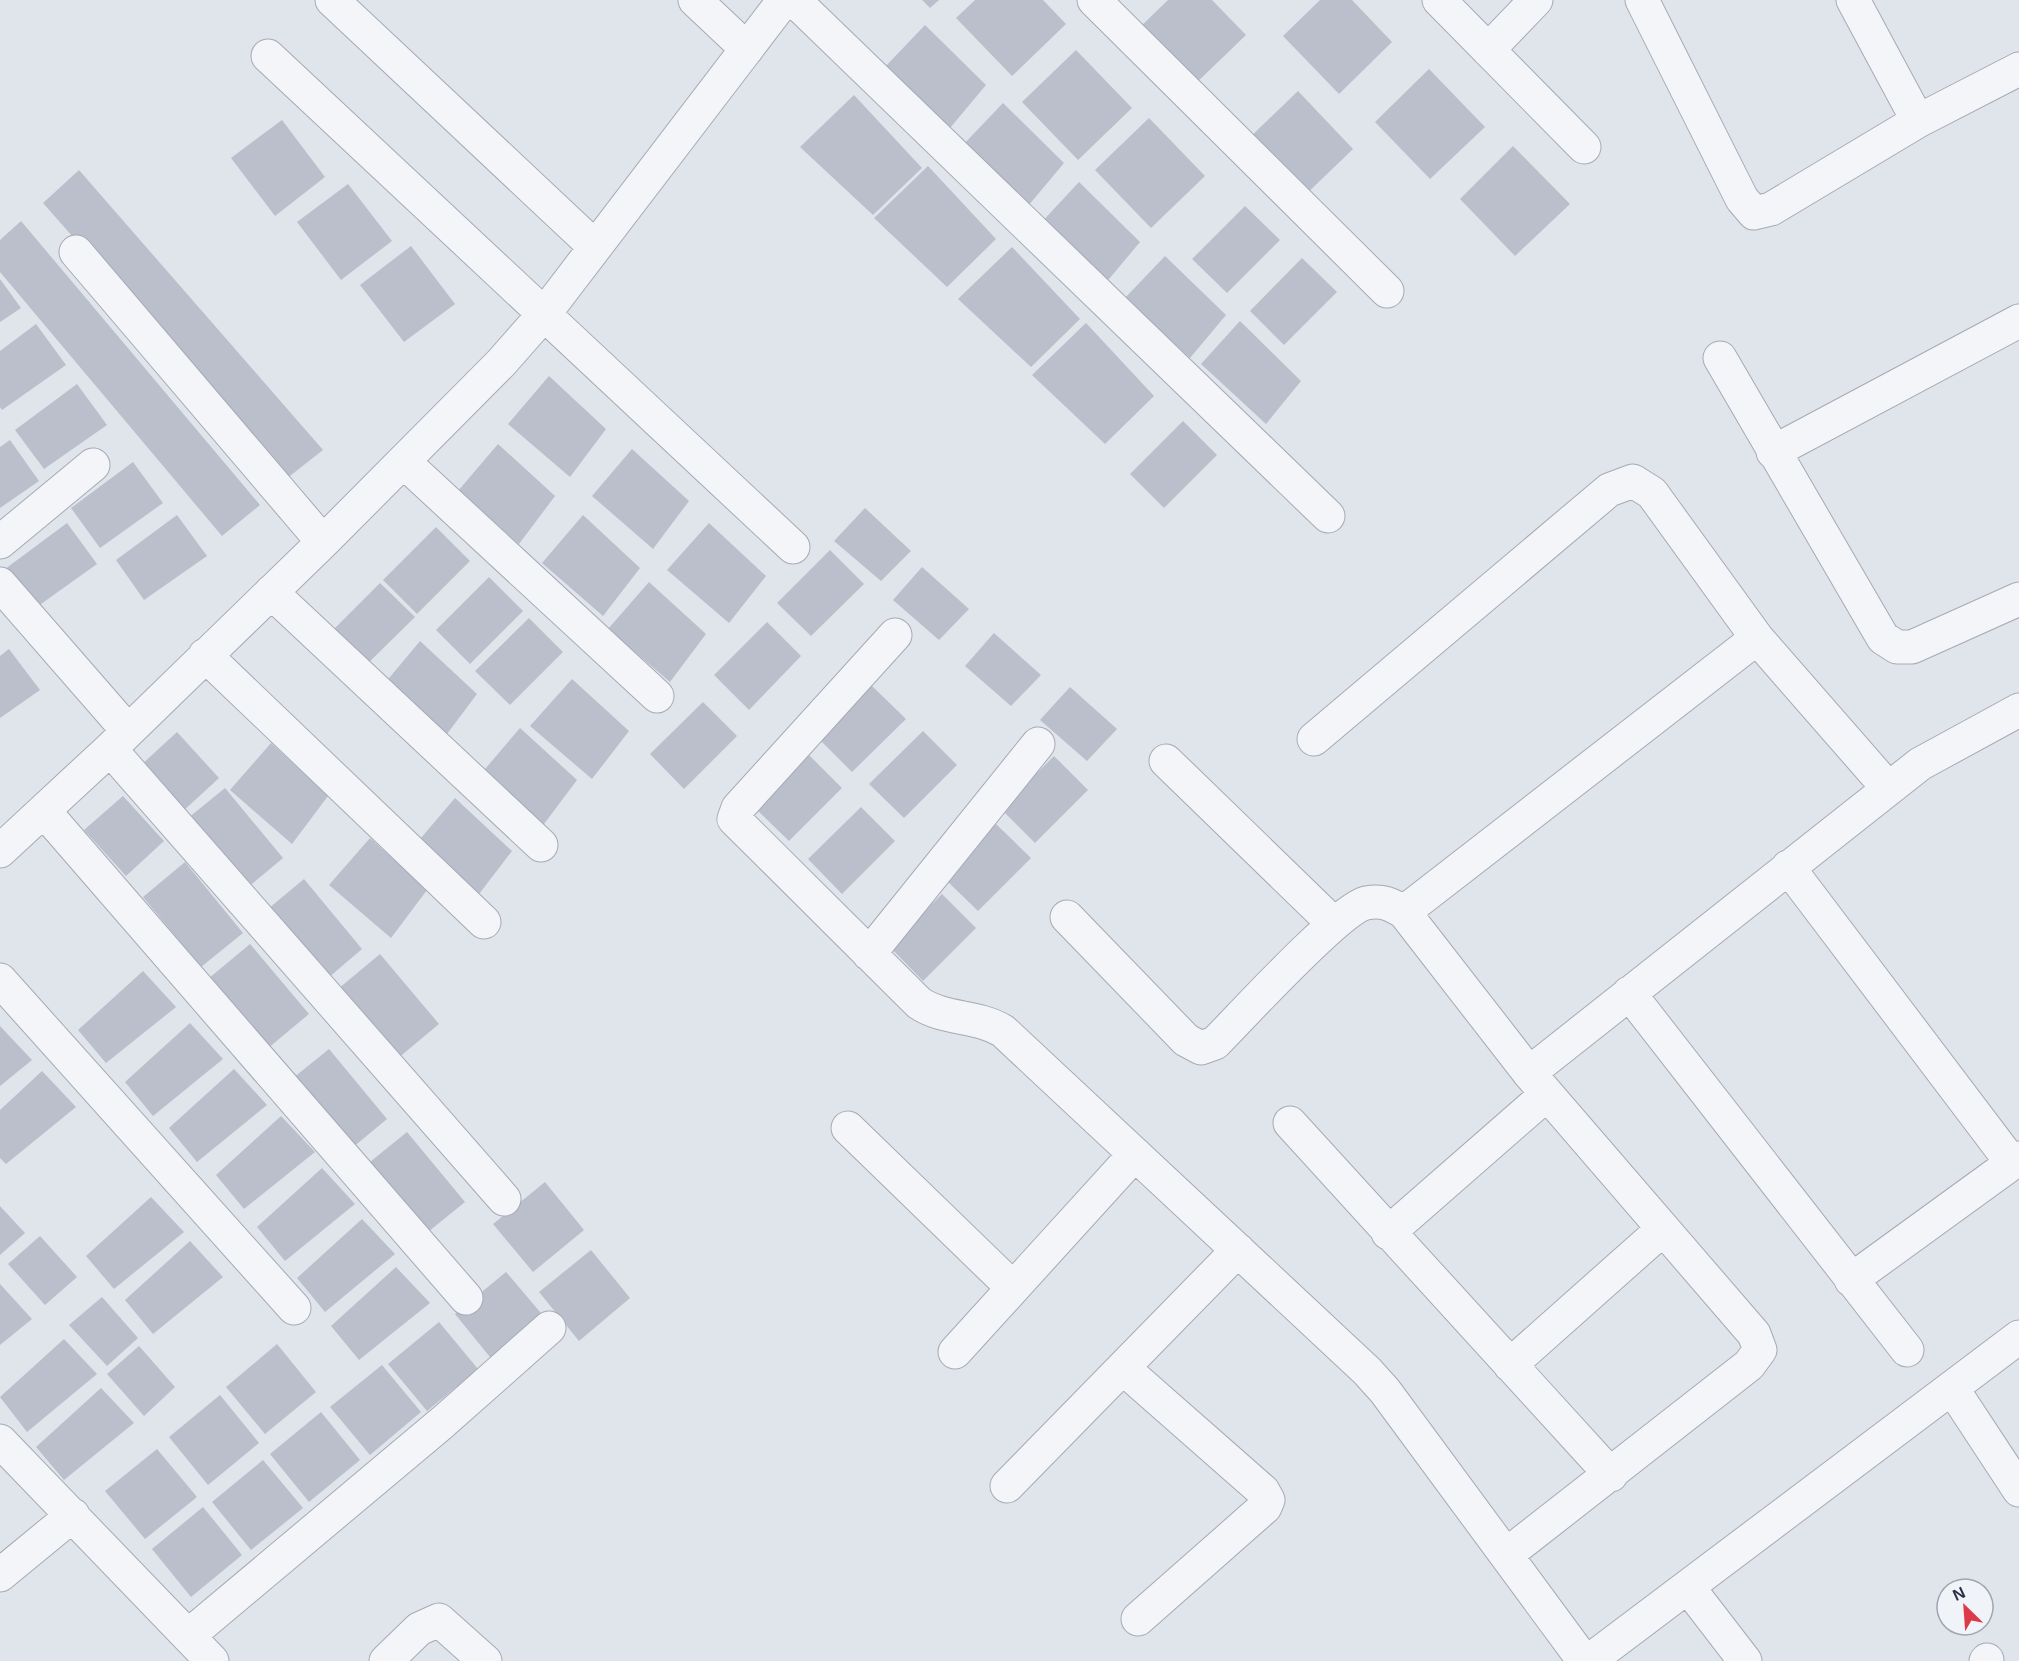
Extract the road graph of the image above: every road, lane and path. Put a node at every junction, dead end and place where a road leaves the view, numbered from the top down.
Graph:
1 (332, 0) edge
2 (695, 0) edge
3 (784, 0) edge
4 (794, 0) edge
5 (1094, 0) edge
6 (1439, 0) edge
7 (1536, 0) edge
8 (1642, 0) edge
9 (1853, 0) edge
10 (747, 49) junction
11 (1488, 50) junction
12 (268, 56) dead end
13 (2019, 69) edge
14 (1918, 122) junction
15 (1584, 147) dead end
16 (594, 246) junction
17 (76, 252) dead end
18 (1387, 291) dead end
19 (545, 312) junction
20 (2019, 321) edge
21 (1720, 358) dead end
22 (1773, 452) junction
23 (404, 462) junction
24 (93, 465) dead end
25 (1328, 516) dead end
26 (0, 542) edge
27 (323, 542) junction
28 (793, 547) dead end
29 (0, 584) edge
30 (271, 592) junction
31 (2019, 598) edge
32 (895, 635) dead end
33 (1757, 638) junction
34 (205, 656) junction
35 (657, 696) dead end
36 (2019, 710) edge
37 (1314, 739) dead end
38 (119, 740) junction
39 (1038, 744) dead end
40 (1166, 761) dead end
41 (1888, 788) junction
42 (44, 811) junction
43 (541, 845) dead end
44 (0, 851) edge
45 (1788, 867) junction
46 (1404, 912) junction
47 (1067, 917) dead end
48 (484, 922) dead end
49 (1334, 924) junction
50 (869, 954) junction
51 (0, 980) edge
52 (1629, 993) junction
53 (1538, 1084) junction
54 (1290, 1123) dead end
55 (848, 1128) dead end
56 (1135, 1154) junction
57 (2016, 1161) edge
58 (504, 1199) dead end
59 (1663, 1229) junction
60 (1388, 1233) junction
61 (1238, 1250) junction
62 (1851, 1280) junction
63 (1013, 1288) junction
64 (466, 1298) dead end
65 (294, 1308) dead end
66 (549, 1328) dead end
67 (2019, 1337) edge
68 (1908, 1350) dead end
69 (955, 1352) dead end
70 (1510, 1365) junction
71 (1123, 1368) junction
72 (1953, 1388) junction
73 (0, 1441) edge
74 (1611, 1475) junction
75 (1007, 1486) dead end
76 (2019, 1490) edge
77 (73, 1515) junction
78 (1506, 1555) junction
79 (0, 1575) edge
80 (1688, 1587) junction
81 (1138, 1619) dead end
82 (188, 1636) junction
83 (212, 1661) edge
84 (386, 1661) edge
85 (485, 1661) edge
86 (1584, 1661) edge
87 (1589, 1661) edge
88 (1745, 1661) edge

1 - 16 street
2 - 10 street
3 - 10 street
4 - 25 street
5 - 18 street
6 - 11 street
7 - 11 street
8 - 14 street
9 - 14 street
10 - 16 street
11 - 15 street
12 - 19 street
13 - 14 street
16 - 19 street
17 - 27 street
19 - 23 street
19 - 28 street
20 - 22 street
21 - 22 street
22 - 31 street
23 - 27 street
23 - 35 street
24 - 26 street
27 - 30 street
29 - 38 street
30 - 34 street
30 - 43 street
32 - 50 street
33 - 37 street
33 - 41 street
33 - 46 street
34 - 38 street
34 - 48 street
36 - 41 street
38 - 42 street
38 - 58 street
39 - 50 street
40 - 49 street
41 - 45 street
42 - 44 street
42 - 64 street
45 - 52 street
45 - 57 street
46 - 49 street
46 - 53 street
47 - 49 street
50 - 56 street
51 - 65 street
52 - 53 street
52 - 62 street
53 - 59 street
53 - 60 street
54 - 60 street
55 - 63 street
56 - 61 street
56 - 63 street
57 - 62 street
59 - 70 street
59 - 74 street
60 - 70 street
61 - 71 street
61 - 78 street
62 - 68 street
63 - 69 street
66 - 82 street
67 - 72 street
70 - 74 street
71 - 75 street
71 - 81 street
72 - 76 street
72 - 80 street
73 - 77 street
74 - 78 street
77 - 79 street
77 - 82 street
78 - 86 street
80 - 87 street
80 - 88 street
82 - 83 street
84 - 85 street

